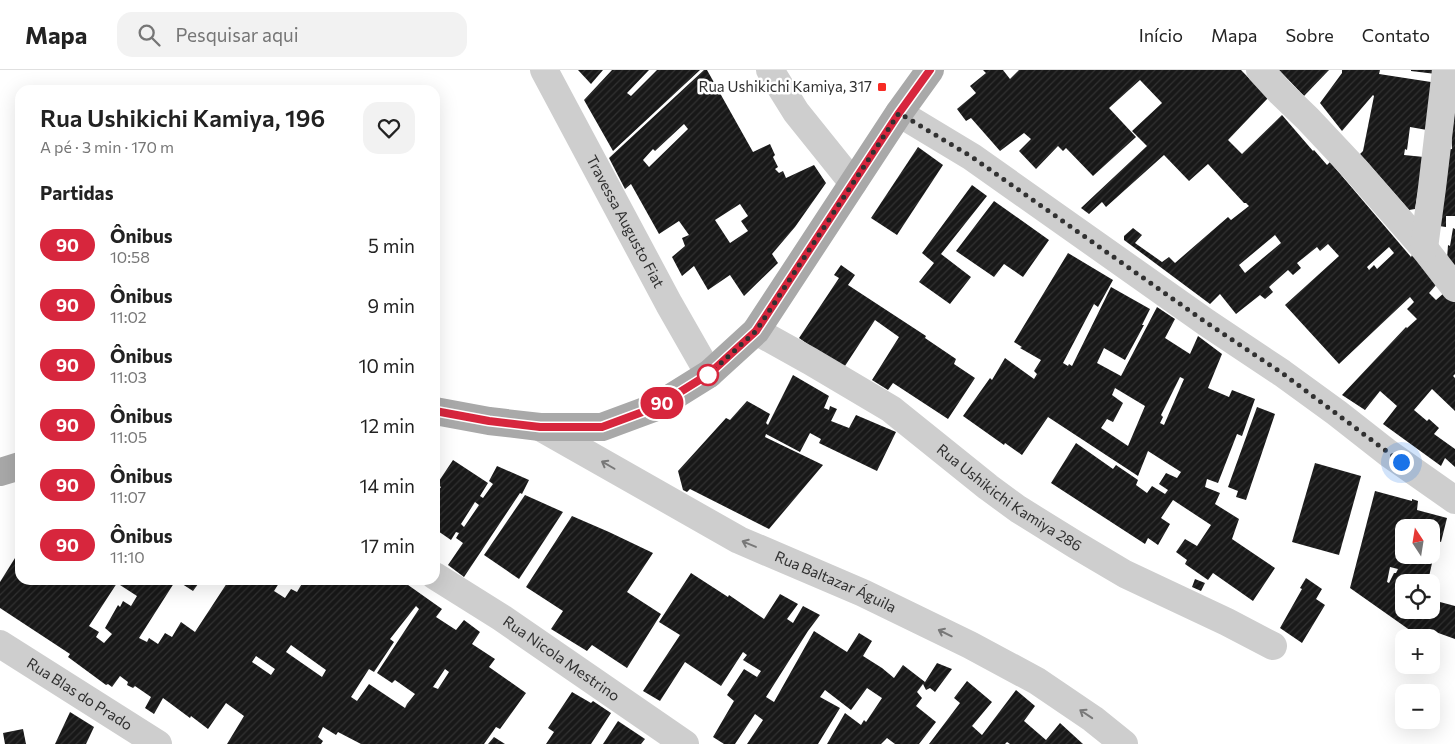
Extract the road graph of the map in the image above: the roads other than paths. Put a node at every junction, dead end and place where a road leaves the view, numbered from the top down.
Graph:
1 (544, 70) edge
2 (770, 70) edge
3 (930, 70) edge
4 (1260, 70) edge
5 (1446, 70) edge
6 (899, 113) junction
7 (853, 183) junction
8 (1424, 248) junction
9 (1455, 288) edge
10 (756, 331) junction
11 (709, 374) junction
12 (440, 412) edge
13 (540, 427) junction
14 (15, 468) edge
15 (0, 472) edge
16 (1455, 500) edge
17 (440, 579) edge
18 (0, 644) edge
19 (1273, 646) dead end
20 (158, 744) edge
21 (685, 744) edge
22 (1124, 744) edge

1 - 11 street, Travessa Augusto Fiat
2 - 7 street
3 - 6 main road
4 - 8 street
5 - 8 street
6 - 7 main road
6 - 16 street
7 - 10 main road
8 - 9 street
10 - 11 main road
10 - 19 street, Rua Ushikichi Kamiya 286
11 - 13 main road
12 - 13 main road
22 -> 13 street, Rua Baltazar Águila
14 - 15 main road
17 - 21 street, Rua Nicola Mestrino
18 - 20 street, Rua Blas do Prado

